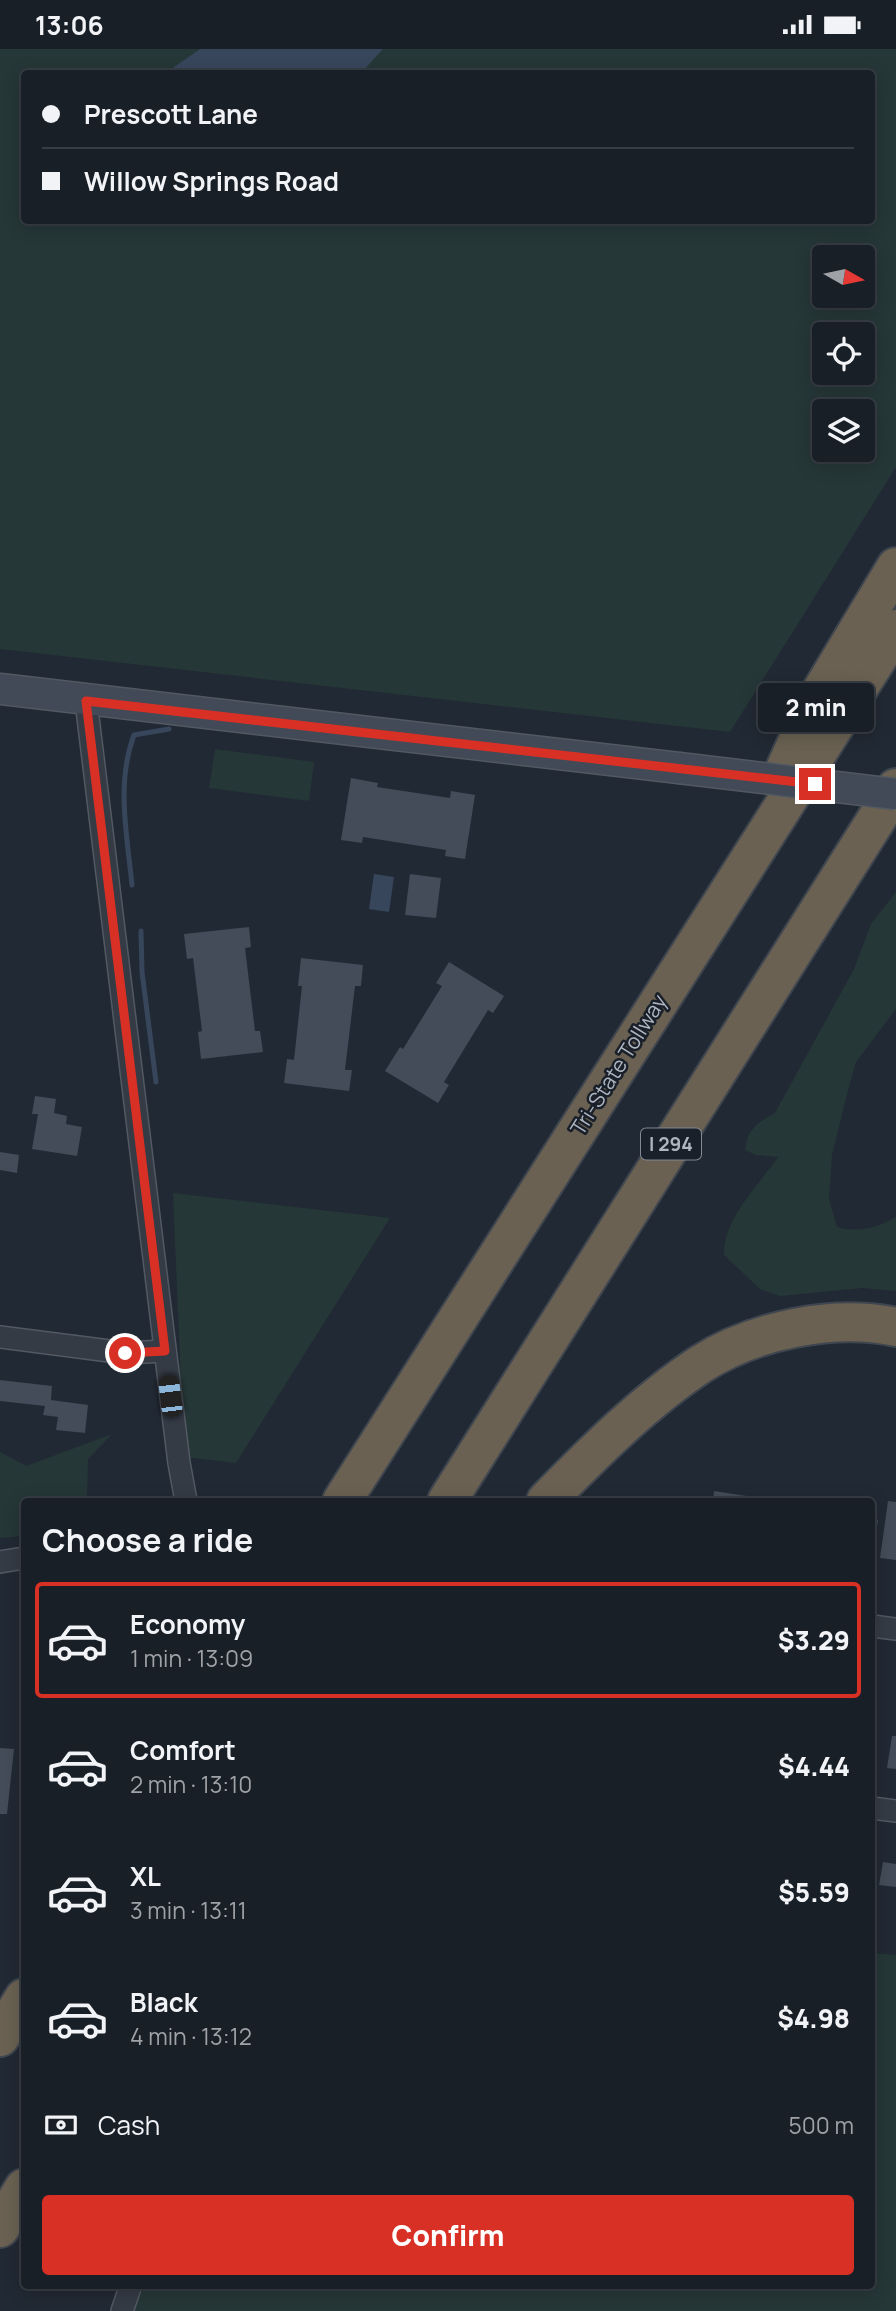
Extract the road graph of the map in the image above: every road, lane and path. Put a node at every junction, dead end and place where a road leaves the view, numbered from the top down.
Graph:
1 (896, 567) edge
2 (896, 629) edge
3 (0, 689) edge
4 (86, 701) junction
5 (896, 788) edge
6 (896, 794) edge
7 (732, 888) junction
8 (896, 1327) edge
9 (0, 1337) edge
10 (165, 1351) junction
11 (186, 1498) edge
12 (344, 1498) edge
13 (449, 1498) edge
14 (549, 1498) edge
15 (21, 1558) edge
16 (0, 1562) edge
17 (875, 1626) edge
18 (896, 1629) edge
19 (875, 1808) edge
20 (896, 1811) edge
21 (21, 2003) edge
22 (0, 2036) edge
23 (21, 2193) edge
24 (0, 2228) edge
25 (130, 2289) edge
26 (122, 2311) edge

1 - 7 highway
2 - 7 highway, Tri-State Tollway
3 - 4 main road
4 - 6 main road, bridge
4 - 10 street
5 - 13 highway, I 294
7 - 12 highway, Tri-State Tollway
8 - 14 highway
9 - 10 street
10 - 11 street
15 - 16 street
17 - 18 street
19 - 20 street
21 - 22 highway
23 - 24 highway
25 - 26 street

